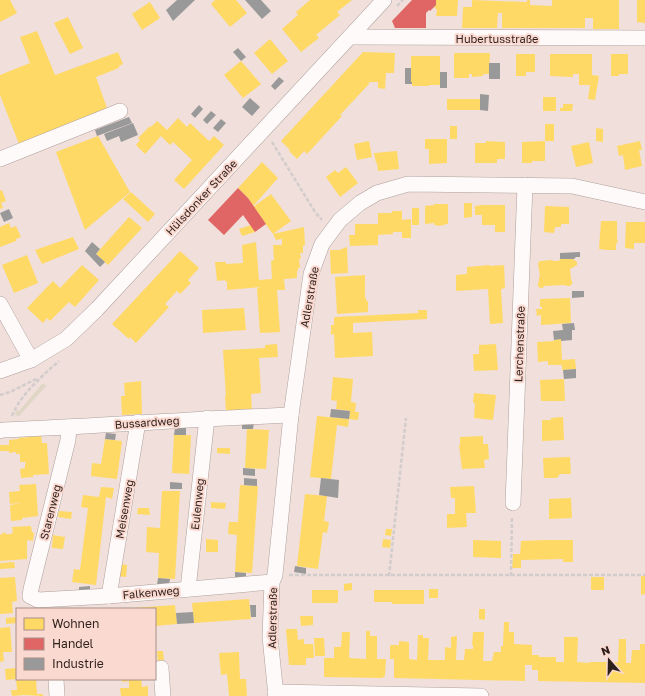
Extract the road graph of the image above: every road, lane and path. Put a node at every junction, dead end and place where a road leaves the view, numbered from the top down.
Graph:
1 (384, 0) edge
2 (350, 38) junction
3 (645, 38) edge
4 (120, 111) dead end
5 (272, 142) dead end
6 (0, 160) edge
7 (525, 185) junction
8 (645, 202) edge
9 (333, 229) junction
10 (0, 304) edge
11 (31, 360) junction
12 (0, 371) edge
13 (0, 395) edge
14 (291, 415) junction
15 (207, 418) junction
16 (406, 418) dead end
17 (138, 422) junction
18 (68, 427) junction
19 (2, 430) edge
20 (514, 503) joint
21 (645, 575) edge
22 (389, 576) junction
23 (511, 576) junction
24 (274, 579) junction
25 (188, 589) junction
26 (30, 596) joint
27 (109, 596) junction
28 (161, 668) dead end
29 (56, 680) edge
30 (275, 694) edge
31 (57, 696) edge
32 (163, 696) edge
33 (481, 696) edge

1 - 2 street, Hülsdonker Straße
2 - 3 street, Hubertusstraße
2 - 11 street, Hülsdonker Straße
4 - 6 street
5 - 9 path
7 - 8 street, Adlerstraße
7 - 9 street, Adlerstraße
7 - 20 street, Lerchenstraße
9 - 14 street, Adlerstraße
10 - 11 street
11 - 12 street, Hülsdonker Straße
13 - 19 path
14 - 15 street, Bussardweg
14 - 24 street, Adlerstraße
15 - 17 street, Bussardweg
15 - 25 street, Eulenweg
16 - 22 path
17 - 18 street, Bussardweg
17 - 27 street, Meisenweg
18 - 19 street, Bussardweg
18 - 26 street, Starenweg
20 - 23 path
21 - 23 path
22 - 23 path
22 - 24 path
24 - 25 street, Falkenweg
24 - 30 street, Adlerstraße
25 - 27 street, Falkenweg
26 - 27 street, Falkenweg
28 - 32 street
29 - 31 street
30 - 33 street

